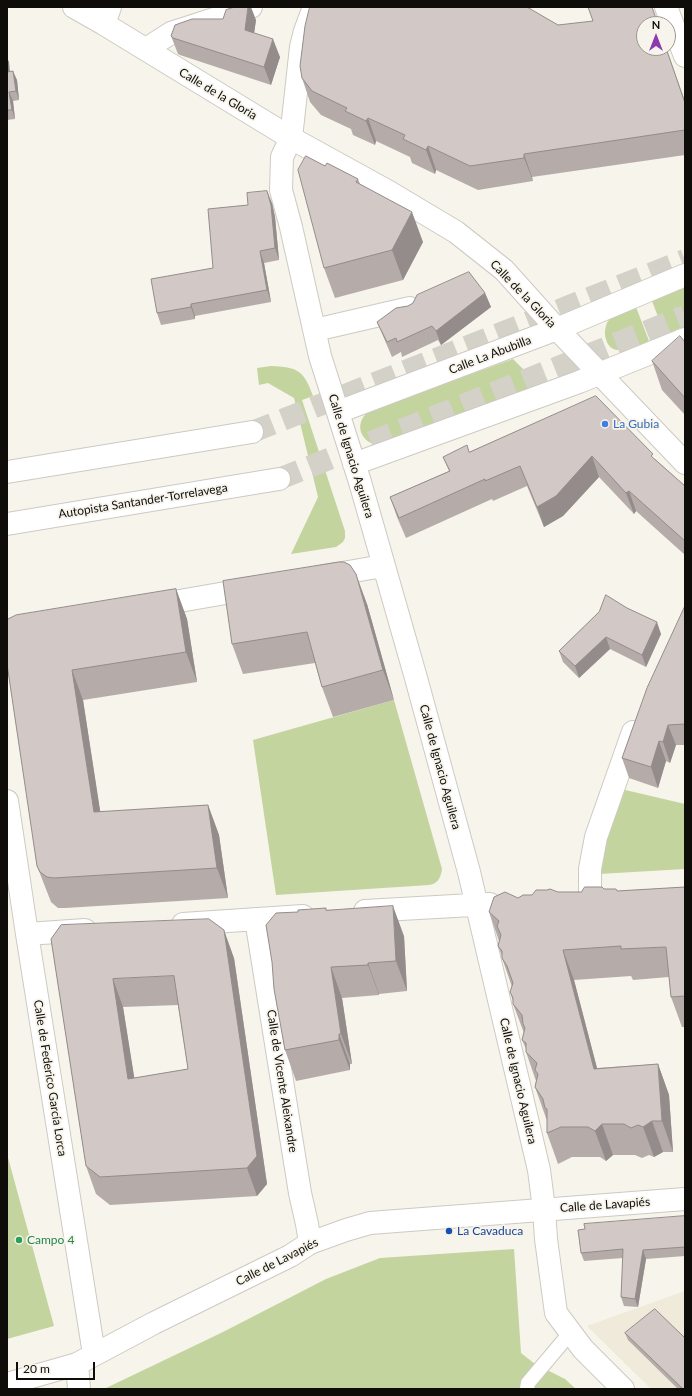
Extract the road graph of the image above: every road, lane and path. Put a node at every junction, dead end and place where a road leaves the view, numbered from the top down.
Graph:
1 (74, 7) edge
2 (251, 7) edge
3 (314, 7) edge
4 (666, 7) edge
5 (107, 15) edge
6 (146, 49) junction
7 (685, 56) edge
8 (291, 138) junction
9 (685, 275) edge
10 (410, 308) edge
11 (557, 329) junction
12 (315, 330) junction
13 (685, 339) edge
14 (599, 374) junction
15 (338, 412) junction
16 (252, 432) tunnel mouth
17 (685, 463) edge
18 (354, 464) junction
19 (7, 472) edge
20 (279, 479) tunnel mouth
21 (7, 524) edge
22 (383, 566) junction
23 (308, 579) edge
24 (277, 584) edge
25 (130, 609) edge
26 (640, 710) edge
27 (7, 801) edge
28 (613, 897) edge
29 (590, 899) junction
30 (567, 900) edge
31 (507, 903) edge
32 (477, 905) junction
33 (349, 912) edge
34 (326, 914) edge
35 (256, 919) junction
36 (161, 925) edge
37 (106, 929) edge
38 (26, 934) junction
39 (685, 1199) edge
40 (544, 1209) junction
41 (310, 1244) junction
42 (571, 1332) junction
43 (86, 1359) junction
44 (7, 1384) edge
45 (79, 1389) edge
46 (527, 1389) edge
47 (623, 1389) edge

1 - 5 main road, Calle de la Gloria
2 - 6 main road
3 - 8 main road
4 - 7 main road
5 - 6 main road, Calle de la Gloria
6 - 8 main road, Calle de la Gloria
8 - 11 main road, Calle de la Gloria
8 - 12 main road, Calle de Ignacio Aguilera
9 - 11 main road, Calle La Abubilla
10 - 12 main road
11 - 14 main road, Calle de la Gloria
11 - 15 main road, Calle La Abubilla
12 - 15 main road, Calle de Ignacio Aguilera
13 - 14 main road
14 - 17 main road, Calle de la Gloria
14 - 18 main road
15 - 18 main road, Calle de Ignacio Aguilera
16 - 19 main road
18 - 22 main road, Calle de Ignacio Aguilera
20 - 21 main road, Autopista Santander-Torrelavega
22 - 23 main road
22 - 32 main road, Calle de Ignacio Aguilera
24 - 25 main road
26 - 29 main road
27 - 38 main road, Calle de Federico García Lorca
28 - 29 main road
29 - 30 main road
31 - 32 main road
32 - 33 main road
32 - 40 main road, Calle de Ignacio Aguilera
34 - 35 main road
35 - 36 main road
35 - 41 main road, Calle de Vicente Aleixandre
37 - 38 main road
38 - 43 main road, Calle de Federico García Lorca
39 - 40 main road, Calle de Lavapiés
40 - 41 main road, Calle de Lavapiés
40 - 42 main road, Calle de Ignacio Aguilera
41 - 43 main road, Calle de Lavapiés
42 - 46 lane
42 - 47 main road, Calle de Ignacio Aguilera
43 - 44 main road, Calle de Lavapiés
43 - 45 main road, Calle de Federico García Lorca

